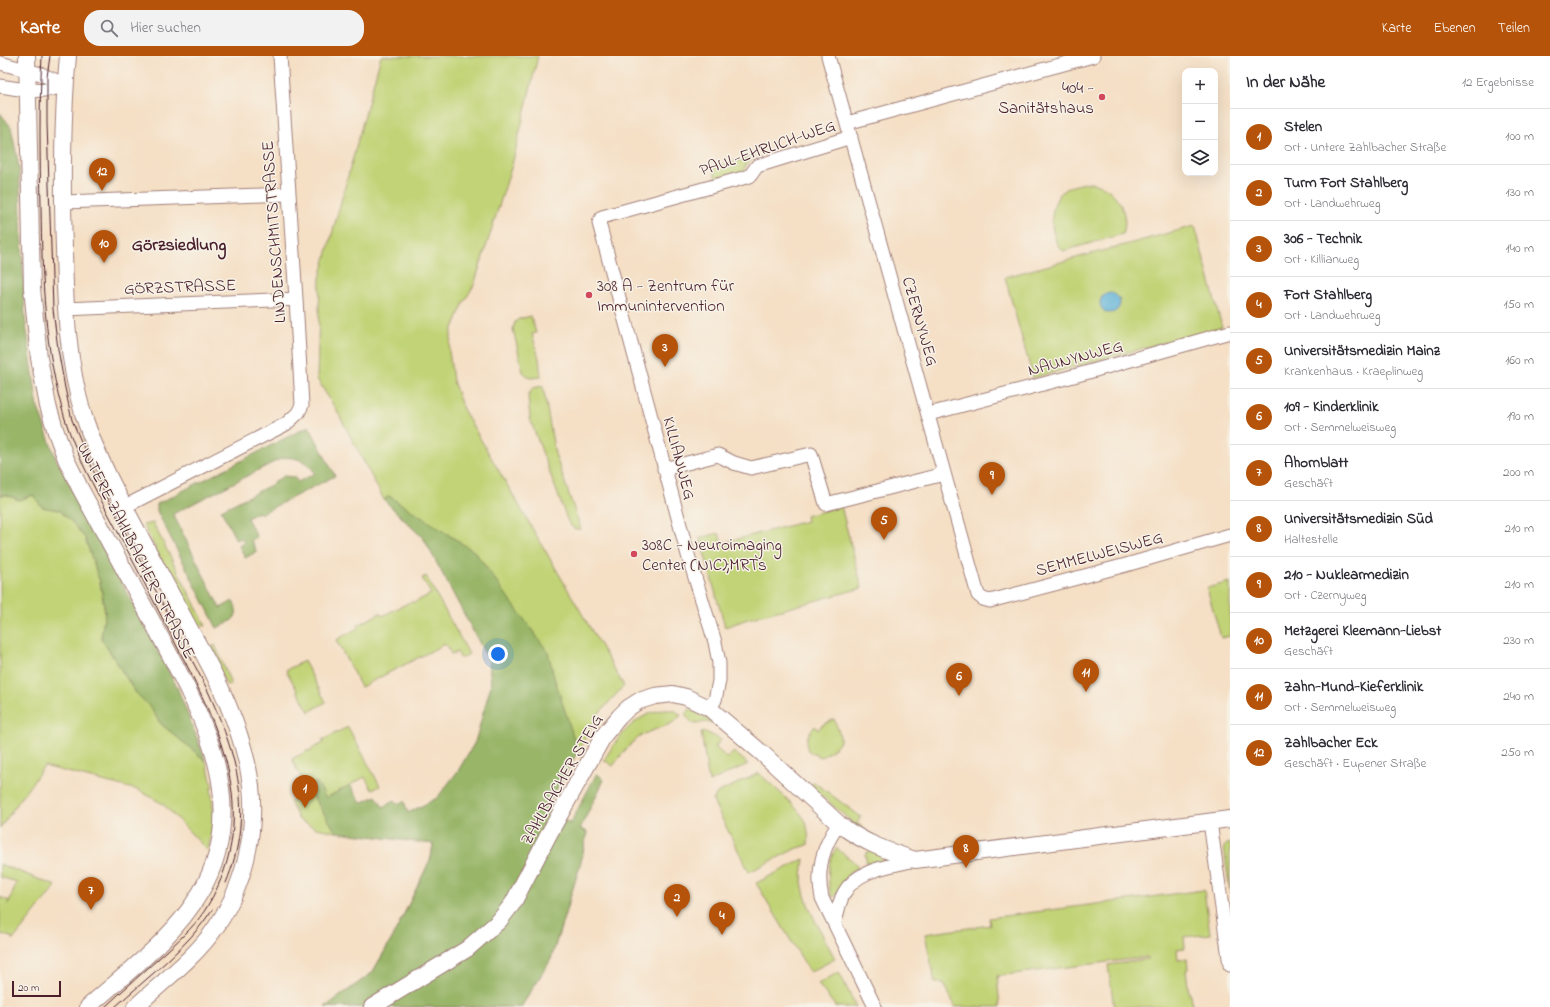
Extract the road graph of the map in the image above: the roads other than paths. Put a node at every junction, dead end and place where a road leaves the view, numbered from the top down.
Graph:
1 (68, 56) edge
2 (280, 56) edge
3 (828, 56) edge
4 (1093, 56) edge
5 (0, 63) edge
6 (27, 63) edge
7 (66, 85) junction
8 (0, 86) edge
9 (27, 91) junction
10 (847, 124) junction
11 (851, 137) junction
12 (289, 194) junction
13 (62, 202) junction
14 (602, 217) joint
15 (296, 299) junction
16 (65, 309) junction
17 (1230, 332) edge
18 (929, 414) junction
19 (664, 469) junction
20 (944, 474) junction
21 (124, 507) junction
22 (1230, 535) edge
23 (978, 595) joint
24 (709, 708) junction
25 (1230, 819) edge
26 (1210, 822) junction
27 (839, 824) junction
28 (915, 860) junction
29 (835, 923) junction
30 (1230, 965) edge
31 (88, 1007) edge
32 (135, 1007) edge
33 (372, 1007) edge
34 (875, 1007) edge

1 - 7 street, UNTERE ZAHLBACHER STRASSE
2 - 12 street, LINDENSCHMITSTRASSE
3 - 10 street, CZERNYWEG
4 - 10 street, PAUL-EHRLICH-WEG
5 - 6 street
6 - 7 street
6 - 9 street, UNTERE ZAHLBACHER STRASSE
7 - 9 street
7 - 13 street, UNTERE ZAHLBACHER STRASSE
8 - 9 street
9 - 31 street, UNTERE ZAHLBACHER STRASSE
10 - 11 street, CZERNYWEG
11 - 14 street, PAUL-EHRLICH-WEG
11 - 18 street, CZERNYWEG
12 - 13 street
12 - 15 street, LINDENSCHMITSTRASSE
13 - 16 street, UNTERE ZAHLBACHER STRASSE
14 - 19 street, KILLIANWEG
15 - 16 street, GÖRZSTRASSE
15 - 21 street, LINDENSCHMITSTRASSE
16 - 21 street, UNTERE ZAHLBACHER STRASSE
17 - 18 street, NAUNYNWEG
18 - 20 street, CZERNYWEG
19 - 20 street
19 - 24 street, KILLIANWEG
20 - 23 street, CZERNYWEG
21 - 32 street, UNTERE ZAHLBACHER STRASSE
22 - 23 street, SEMMELWEISWEG
24 - 27 street, ZAHLBACHER STEIG
24 - 33 street, ZAHLBACHER STEIG
25 - 26 street
26 - 28 street
26 - 30 street
27 - 28 street, ZAHLBACHER STEIG
27 - 29 street
28 - 29 street
29 - 34 street

